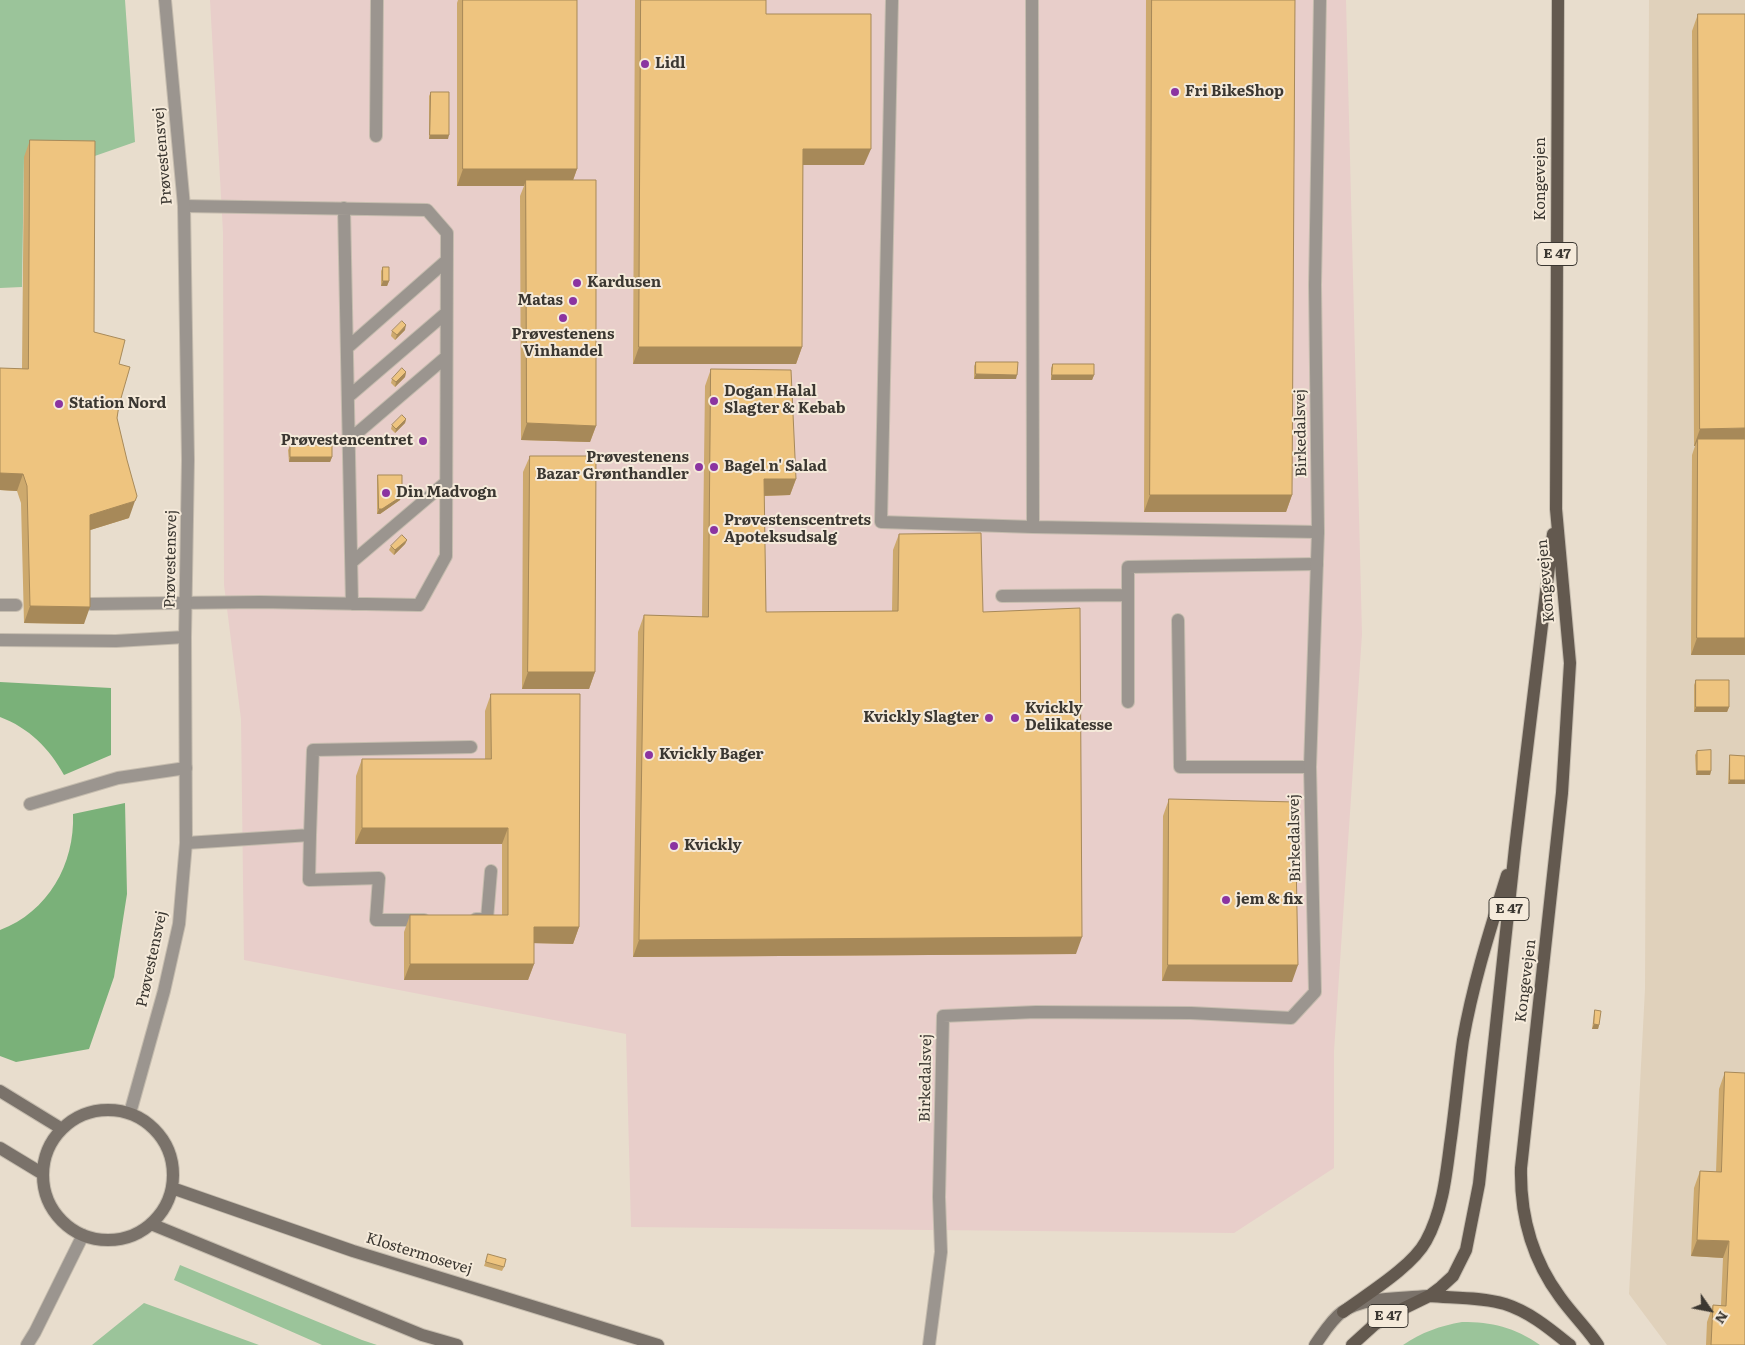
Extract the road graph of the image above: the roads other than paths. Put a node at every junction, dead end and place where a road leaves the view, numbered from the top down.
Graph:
1 (165, 0) edge
2 (377, 0) edge
3 (892, 0) edge
4 (1032, 0) edge
5 (1320, 0) edge
6 (1558, 0) edge
7 (376, 136) dead end
8 (184, 206) junction
9 (344, 208) junction
10 (446, 261) junction
11 (446, 313) junction
12 (347, 348) junction
13 (446, 357) junction
14 (348, 397) junction
15 (349, 440) junction
16 (445, 483) junction
17 (1556, 509) junction
18 (1033, 527) junction
19 (1318, 532) junction
20 (352, 562) junction
21 (1317, 564) junction
22 (1128, 595) junction
23 (1002, 596) dead end
24 (187, 603) junction
25 (91, 604) edge
26 (352, 604) junction
27 (0, 605) edge
28 (16, 605) dead end
29 (1178, 620) dead end
30 (185, 637) junction
31 (0, 640) edge
32 (1128, 702) dead end
33 (470, 747) dead end
34 (1310, 767) junction
35 (186, 768) junction
36 (30, 804) dead end
37 (310, 835) junction
38 (186, 843) junction
39 (1515, 848) junction
40 (491, 871) dead end
41 (441, 920) edge
42 (459, 920) edge
43 (0, 1090) edge
44 (130, 1113) junction
45 (62, 1129) junction
46 (0, 1148) edge
47 (43, 1174) junction
48 (172, 1188) junction
49 (150, 1224) junction
50 (82, 1235) junction
51 (1429, 1296) junction
52 (1342, 1312) junction
53 (27, 1345) edge
54 (457, 1345) edge
55 (658, 1345) edge
56 (929, 1345) edge
57 (1315, 1345) edge
58 (1352, 1345) edge
59 (1570, 1345) edge
60 (1598, 1345) edge

1 - 8 street, Prøvestensvej
2 - 7 street
3 - 18 street
4 - 18 street
5 - 19 street, Birkedalsvej
6 - 17 main road, Kongevejen / E 47
8 - 9 street
8 - 24 street, Prøvestensvej
9 - 10 street
9 - 12 street
10 - 11 street
10 - 12 street
11 - 13 street
11 - 14 street
12 - 14 street
13 - 15 street
13 - 16 street
14 - 15 street
15 - 20 street
16 - 20 street
16 - 26 street
17 - 39 main road, Kongevejen / E 47
17 - 60 main road, Kongevejen / E 47
18 - 19 street
19 - 21 street, Birkedalsvej
20 - 26 street
21 - 22 street
21 - 34 street, Birkedalsvej
22 - 23 street
22 - 32 street
24 - 25 street
24 - 26 street
24 - 30 street, Prøvestensvej
27 - 28 street
29 - 34 street
30 - 31 street
30 - 35 street, Prøvestensvej
33 - 37 street
34 - 56 street, Birkedalsvej
35 - 36 street
35 - 38 street, Prøvestensvej
37 - 38 street
37 - 41 street
38 - 44 street, Prøvestensvej
39 - 51 main road, Kongevejen / E 47
39 - 52 main road
40 - 42 street
43 - 45 main road
44 - 45 main road
44 - 48 main road
45 - 47 main road
46 - 47 main road
47 - 50 main road
48 - 49 main road
48 - 55 main road, Klostermosevej
49 - 50 main road
49 - 54 main road
50 - 53 street
51 - 52 main road
51 - 58 main road, E 47
51 - 59 main road
52 - 57 main road

